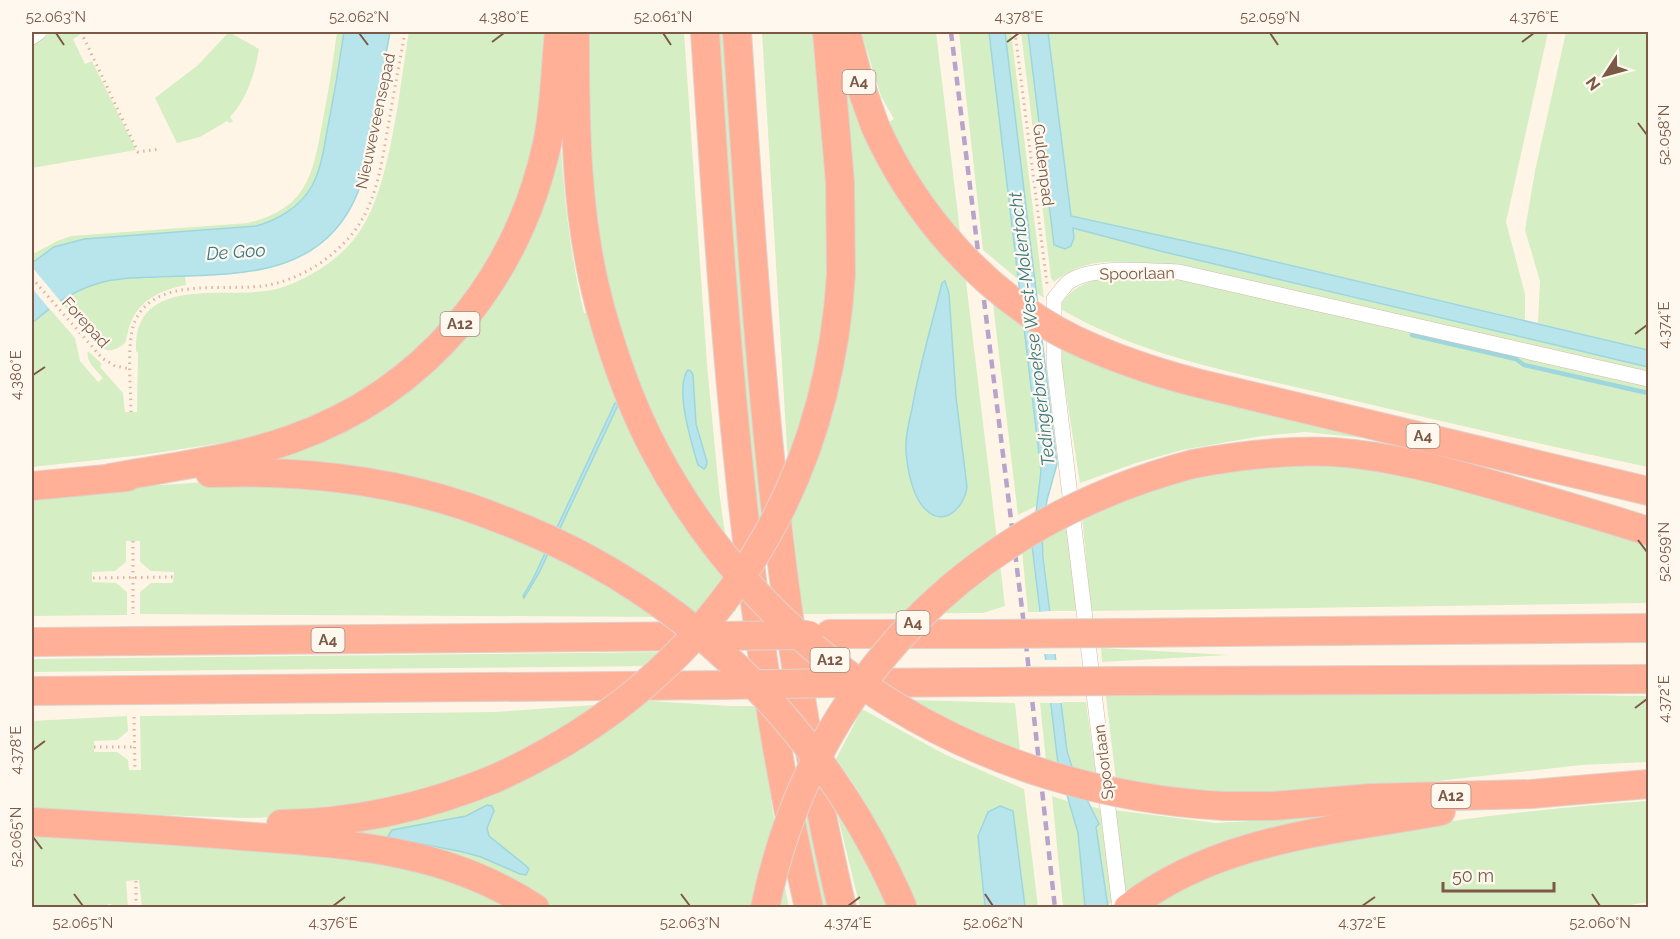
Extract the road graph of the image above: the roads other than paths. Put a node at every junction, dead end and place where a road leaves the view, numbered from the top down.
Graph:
1 (39, 32) edge
2 (559, 32) edge
3 (574, 32) edge
4 (705, 32) edge
5 (737, 32) edge
6 (827, 32) edge
7 (846, 32) edge
8 (32, 37) edge
9 (1648, 379) edge
10 (110, 478) junction
11 (32, 486) edge
12 (1648, 490) edge
13 (1603, 516) junction
14 (1648, 525) edge
15 (1648, 531) edge
16 (1648, 628) edge
17 (32, 642) edge
18 (1648, 679) edge
19 (32, 693) edge
20 (1648, 784) edge
21 (1531, 794) junction
22 (32, 822) edge
23 (125, 826) junction
24 (535, 908) edge
25 (765, 908) edge
26 (809, 908) edge
27 (842, 908) edge
28 (903, 908) edge
29 (1120, 908) edge
30 (1128, 908) edge

1 - 8 street
2 - 10 highway, A12
3 - 21 highway, A12, bridge
4 - 26 highway
5 - 27 highway, A12
6 - 23 highway, A4, bridge
7 - 12 highway, A4, bridge
9 - 29 street, Spoorlaan
10 - 11 highway, A12
10 - 28 highway, A12, bridge
13 - 14 highway, A4
13 - 15 highway, A4
13 - 25 highway, A4, bridge
16 - 17 highway, A4, bridge
18 - 19 highway, bridge
20 - 21 highway, A12
21 - 30 highway, A12
22 - 23 highway, A4
23 - 24 highway, A4

